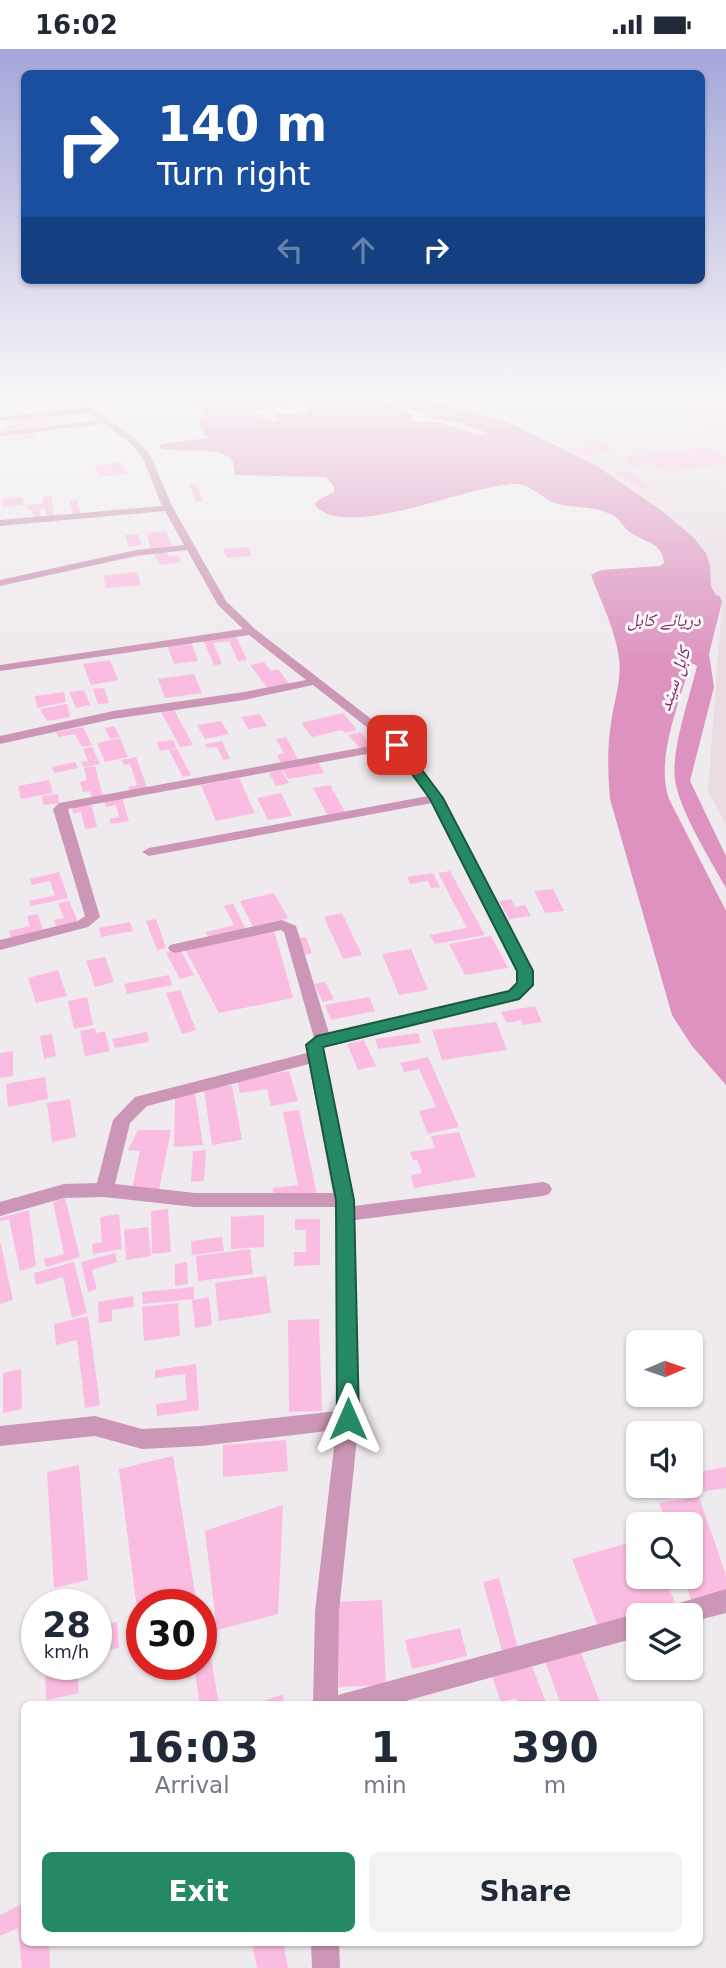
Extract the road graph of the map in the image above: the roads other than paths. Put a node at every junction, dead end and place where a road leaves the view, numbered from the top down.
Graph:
1 (160, 488) edge
2 (168, 508) junction
3 (0, 523) edge
4 (189, 547) junction
5 (0, 583) edge
6 (251, 631) junction
7 (0, 668) edge
8 (316, 681) junction
9 (0, 740) edge
10 (397, 745) junction
11 (436, 798) junction
12 (149, 852) dead end
13 (0, 945) edge
14 (175, 948) dead end
15 (319, 1048) junction
16 (543, 1189) dead end
17 (104, 1190) junction
18 (346, 1207) junction
19 (0, 1209) edge
20 (348, 1419) junction
21 (0, 1436) edge
22 (726, 1601) edge
23 (703, 1607) edge
24 (626, 1629) edge
25 (325, 1701) edge
26 (359, 1701) edge
27 (326, 1946) edge
28 (326, 1968) edge

1 - 2 street
2 - 3 street
2 - 4 street
4 - 5 street
4 - 6 street
6 - 7 street
6 - 8 street
8 - 9 street
8 - 10 street
10 - 11 street
10 - 13 street
11 - 12 street
11 - 15 street
14 - 15 street
15 - 17 street
15 - 18 street
16 - 18 street
17 - 18 street
17 - 19 street
18 - 20 street
20 - 21 street
20 - 25 street
22 - 23 street
24 - 26 street
27 - 28 street

